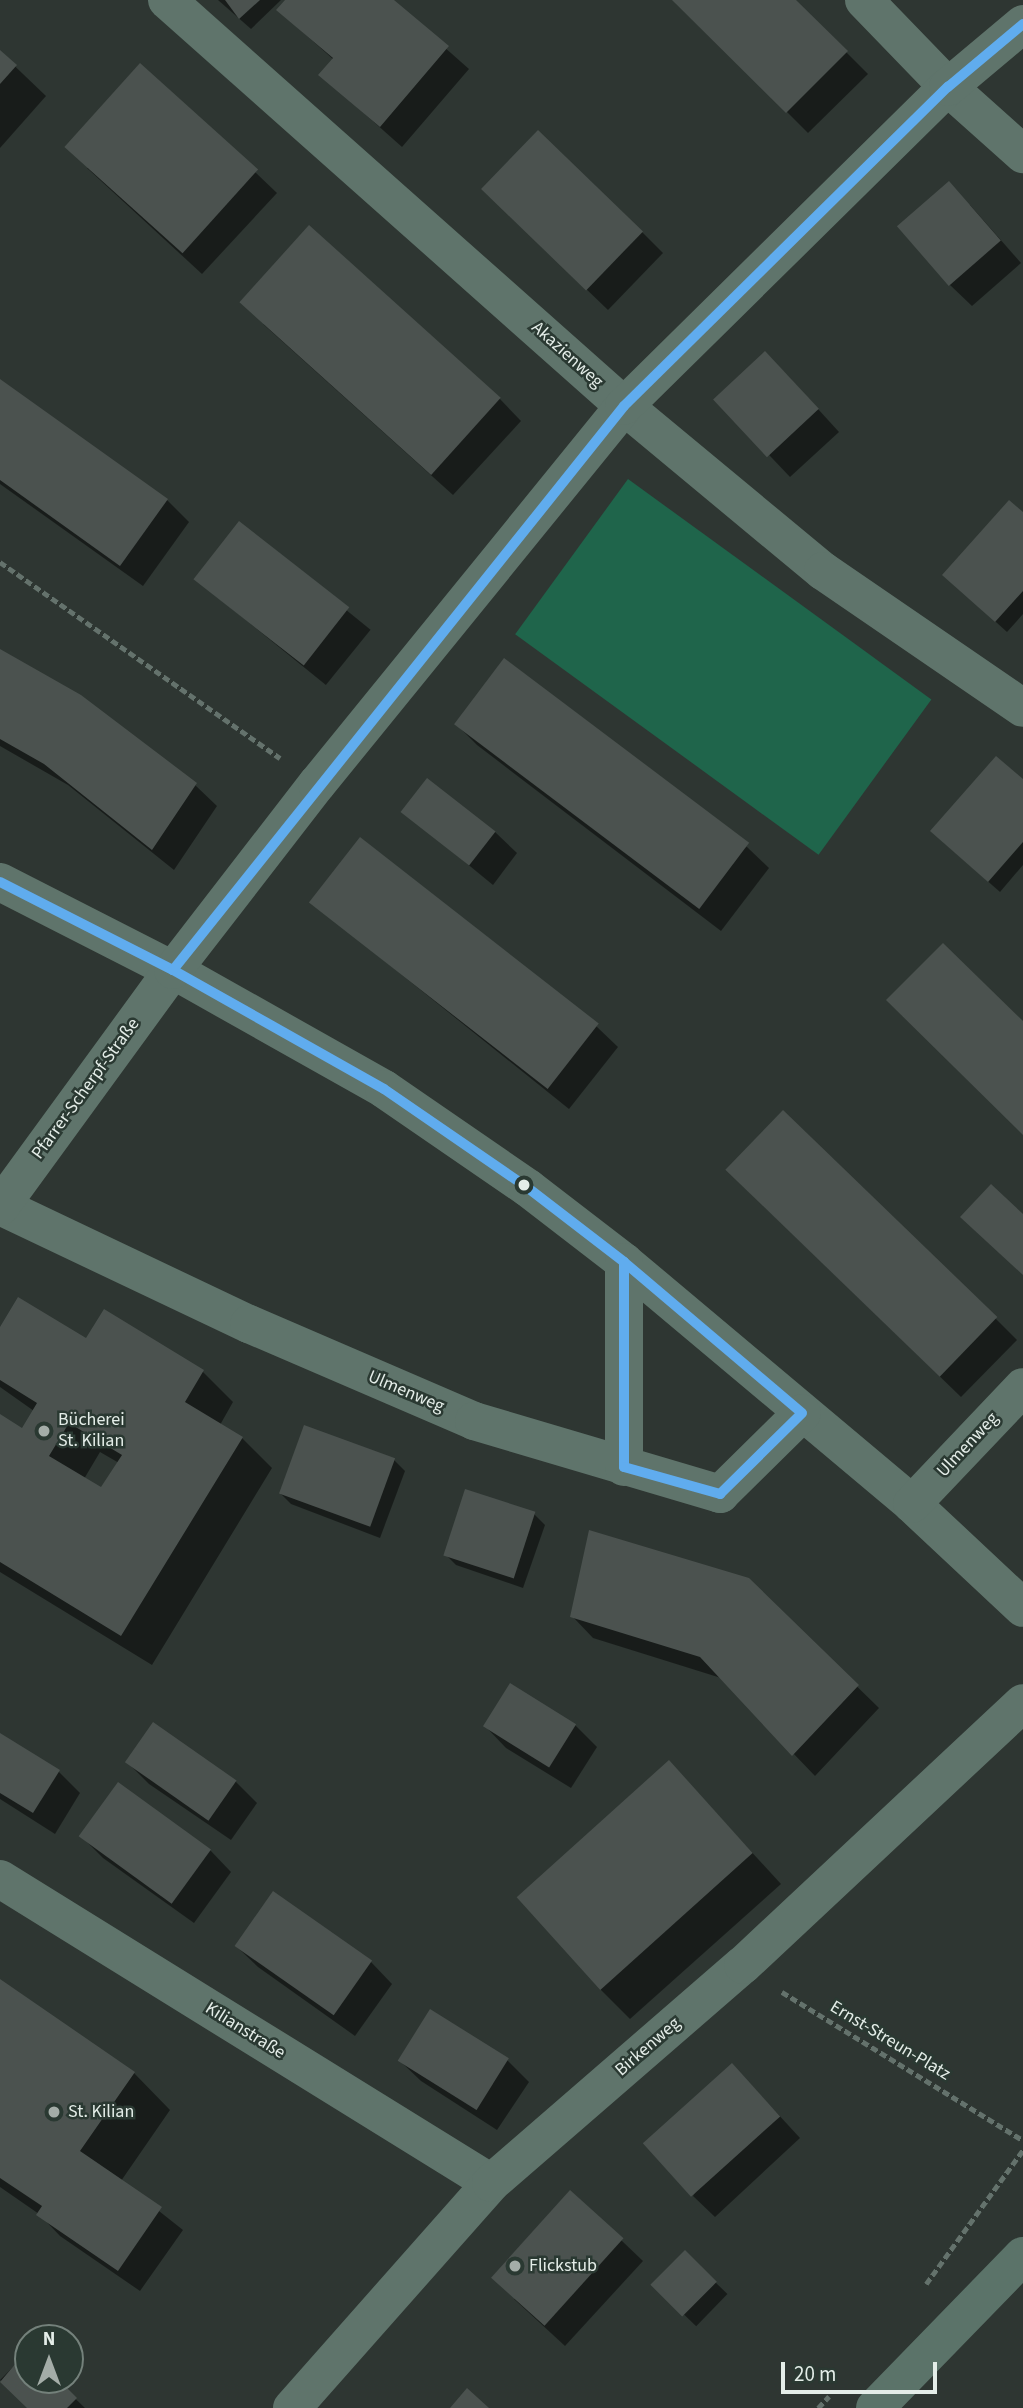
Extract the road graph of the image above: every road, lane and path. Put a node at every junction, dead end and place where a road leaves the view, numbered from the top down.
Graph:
1 (167, 0) edge
2 (864, 0) edge
3 (1023, 24) edge
4 (948, 87) junction
5 (1023, 154) edge
6 (624, 406) junction
7 (0, 562) edge
8 (1023, 708) edge
9 (317, 784) junction
10 (0, 882) edge
11 (173, 970) junction
12 (0, 1207) edge
13 (624, 1262) junction
14 (1023, 1387) edge
15 (802, 1413) junction
16 (624, 1467) junction
17 (912, 1504) junction
18 (1023, 1608) edge
19 (1023, 1703) edge
20 (0, 1879) edge
21 (743, 1965) junction
22 (1023, 2140) edge
23 (1023, 2150) edge
24 (491, 2183) junction
25 (1019, 2268) edge
26 (919, 2294) dead end
27 (292, 2408) edge
28 (875, 2408) edge

1 - 6 street, Akazienweg
2 - 4 street
3 - 4 street, Pfarrer-Scherpf-Straße
4 - 5 street
4 - 6 street, Pfarrer-Scherpf-Straße
6 - 8 street, Akazienweg
6 - 9 street, Pfarrer-Scherpf-Straße
7 - 9 path
9 - 11 street, Pfarrer-Scherpf-Straße
10 - 11 street
11 - 12 street, Pfarrer-Scherpf-Straße
11 - 13 street
12 - 16 street, Ulmenweg
13 - 15 street
13 - 16 street
14 - 17 street, Ulmenweg
15 - 16 street, Ulmenweg
15 - 17 street
17 - 18 street
19 - 21 street, Birkenweg
20 - 24 street, Kilianstraße
21 - 22 path, Ernst-Streun-Platz
21 - 24 street, Birkenweg
23 - 26 path
24 - 27 street, Birkenweg
25 - 28 main road

